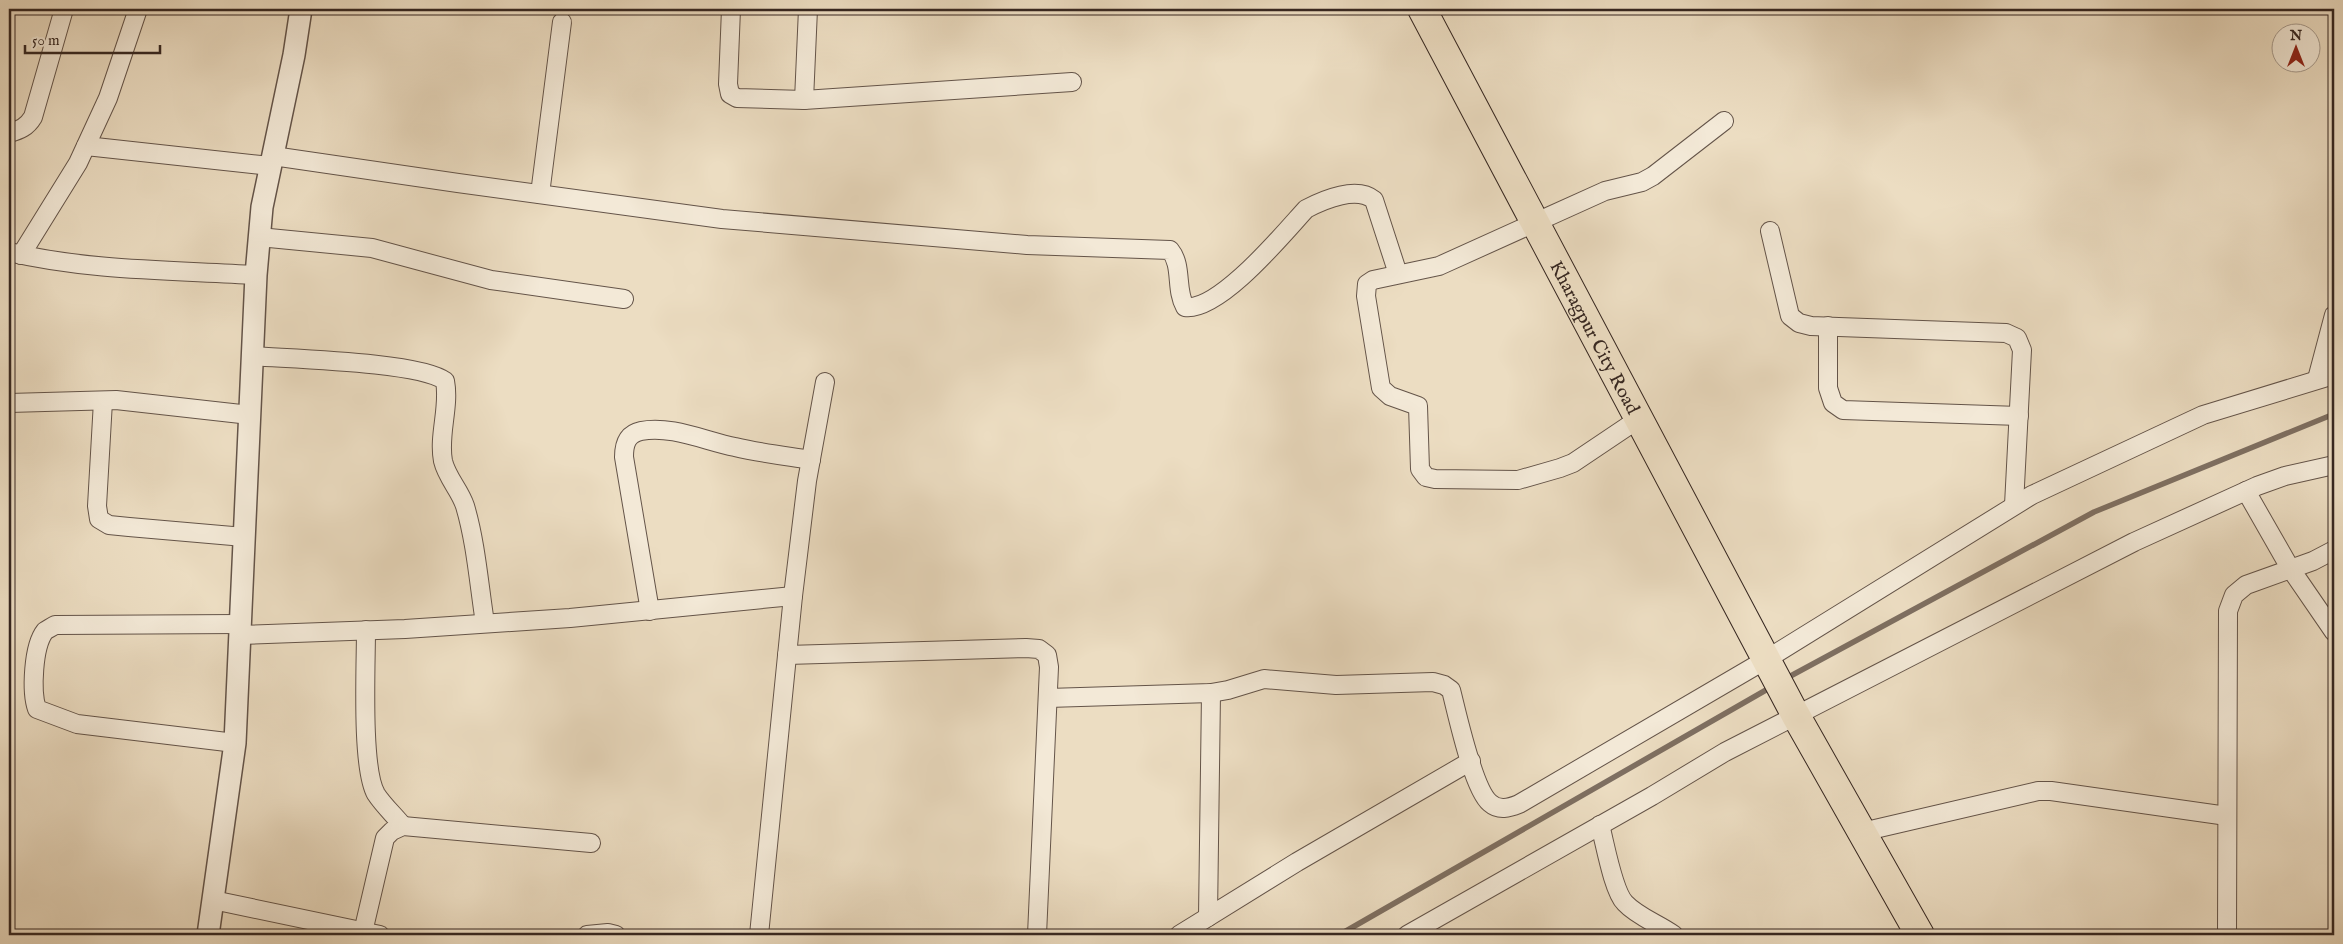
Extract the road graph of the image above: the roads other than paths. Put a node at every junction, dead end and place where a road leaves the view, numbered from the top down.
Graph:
1 (64, 9) edge
2 (138, 9) edge
3 (301, 9) edge
4 (731, 9) edge
5 (808, 9) edge
6 (1422, 9) edge
7 (562, 22) dead end
8 (1072, 82) dead end
9 (804, 100) junction
10 (1724, 121) dead end
11 (9, 133) edge
12 (86, 146) junction
13 (271, 161) junction
14 (540, 194) junction
15 (1535, 222) junction
16 (1770, 231) dead end
17 (259, 237) junction
18 (15, 254) edge
19 (1398, 274) junction
20 (256, 275) junction
21 (624, 299) dead end
22 (2334, 315) edge
23 (1828, 326) junction
24 (252, 356) junction
25 (2334, 375) edge
26 (2317, 379) junction
27 (825, 382) dead end
28 (103, 401) junction
29 (9, 403) edge
30 (250, 415) junction
31 (2018, 416) junction
32 (1640, 418) junction
33 (811, 460) junction
34 (2334, 465) edge
35 (2246, 491) junction
36 (2014, 505) junction
37 (244, 537) junction
38 (2334, 550) edge
39 (2290, 568) junction
40 (793, 596) junction
41 (650, 610) junction
42 (485, 623) junction
43 (240, 630) junction
44 (366, 630) junction
45 (2334, 632) edge
46 (787, 656) junction
47 (1769, 662) junction
48 (1211, 693) junction
49 (1048, 698) junction
50 (1791, 704) junction
51 (235, 743) junction
52 (1471, 761) junction
53 (2227, 816) junction
54 (1600, 825) junction
55 (403, 826) junction
56 (1862, 832) junction
57 (591, 842) dead end
58 (213, 900) junction
59 (1208, 917) junction
60 (371, 933) edge
61 (208, 935) edge
62 (587, 935) edge
63 (616, 935) edge
64 (759, 935) edge
65 (1037, 935) edge
66 (1179, 935) edge
67 (1407, 935) edge
68 (1674, 935) edge
69 (1920, 935) edge
70 (2227, 935) edge

1 - 11 street
2 - 12 street
3 - 13 street
4 - 9 street
5 - 9 street
6 - 15 main road, Kharagpur City Road
7 - 14 street
8 - 9 street
10 - 15 street
12 - 13 street
12 - 18 street
13 - 14 street
13 - 17 street
14 - 19 street
15 - 19 street
15 - 32 main road, Kharagpur City Road
16 - 23 street
17 - 20 street
17 - 21 street
18 - 20 street
19 - 32 street
20 - 24 street
22 - 26 street
23 - 31 street
23 - 31 street
24 - 30 street
24 - 42 street
25 - 26 street
26 - 36 street
27 - 33 street
28 - 29 street
28 - 30 street
28 - 37 street
30 - 37 street
31 - 36 street
32 - 47 main road, Kharagpur City Road
33 - 40 street
33 - 41 street
34 - 35 street
35 - 39 street
35 - 50 street
36 - 47 street
37 - 43 street
38 - 39 street
39 - 45 street
39 - 53 street
40 - 41 street
40 - 46 street
41 - 42 street
42 - 44 street
43 - 44 street
43 - 51 street
43 - 51 street
44 - 55 street
46 - 49 street
46 - 64 street
47 - 50 main road, Kharagpur City Road
47 - 52 street
48 - 49 street
48 - 52 street
48 - 59 street
49 - 65 street
50 - 54 street
50 - 56 main road, Kharagpur City Road
51 - 58 street
52 - 59 street
53 - 56 street
53 - 70 street
54 - 67 street
54 - 68 street
55 - 57 street
55 - 60 street
56 - 69 main road, Kharagpur City Road
58 - 60 street
58 - 61 street
59 - 66 street
62 - 63 street

